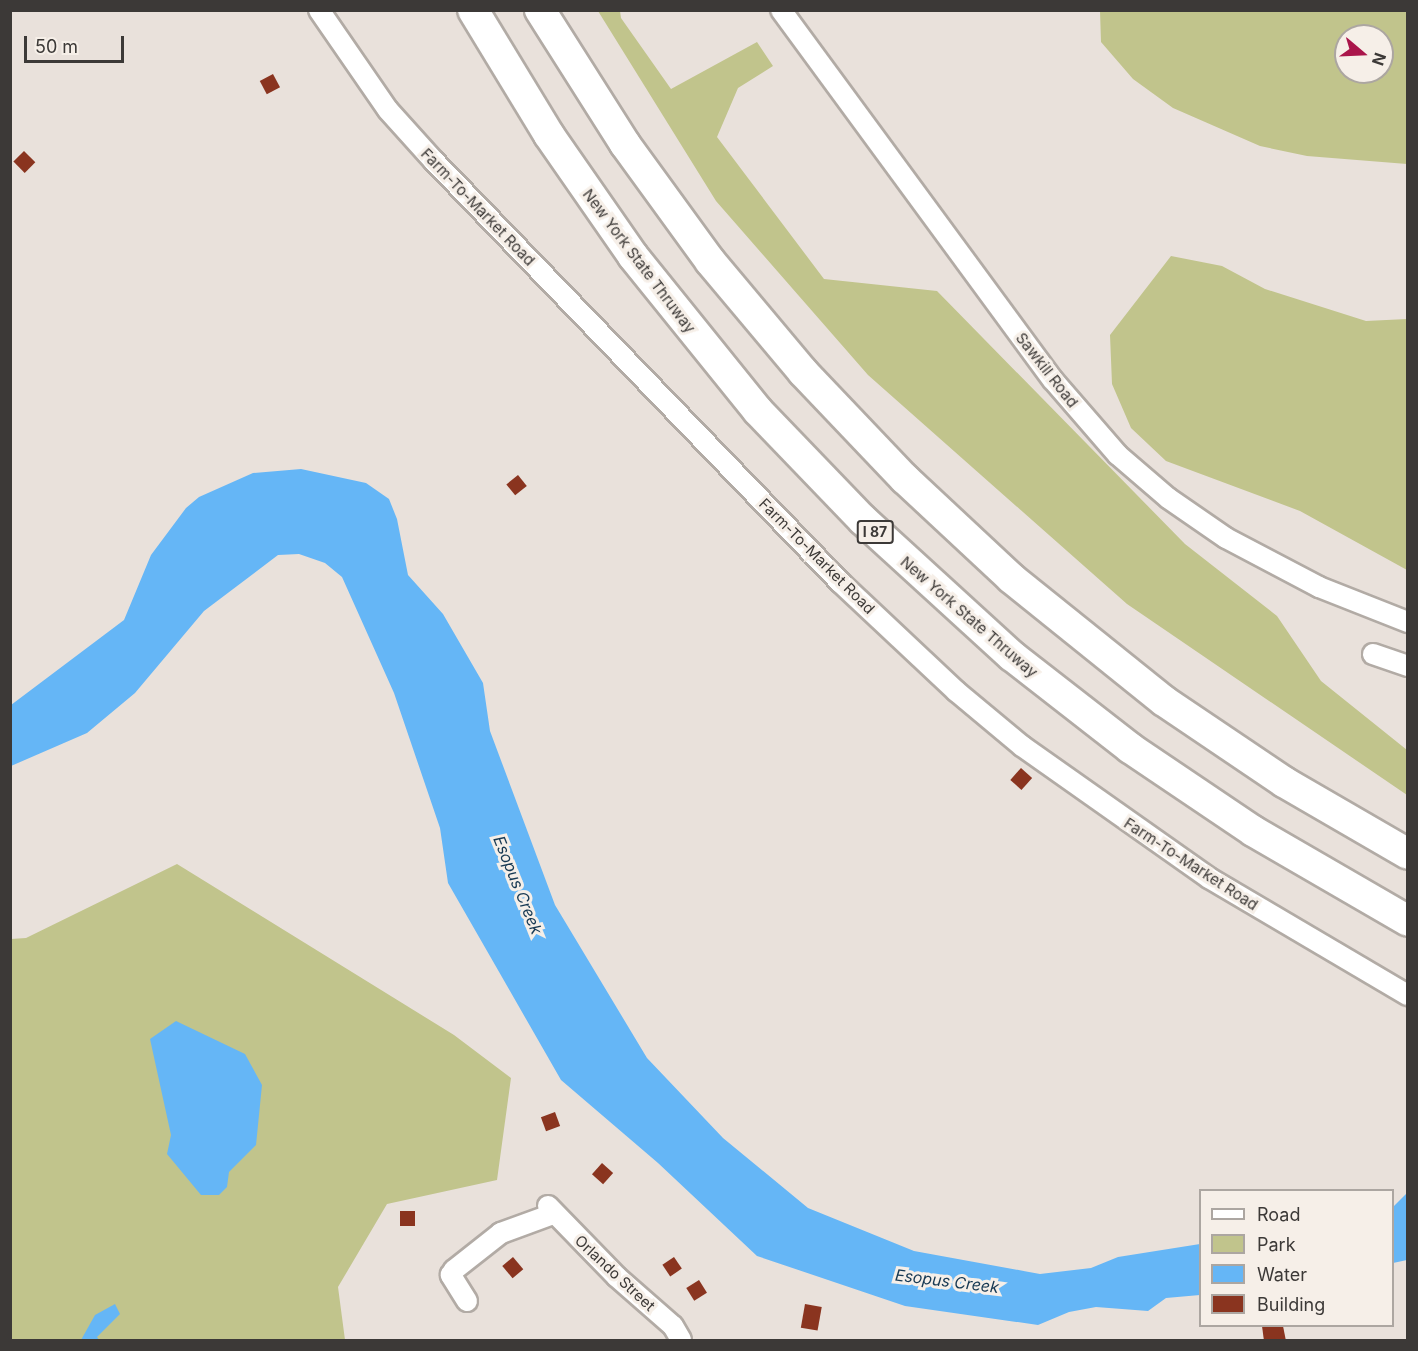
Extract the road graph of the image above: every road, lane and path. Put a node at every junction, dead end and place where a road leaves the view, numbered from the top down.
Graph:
1 (319, 10) edge
2 (473, 10) edge
3 (540, 10) edge
4 (781, 10) edge
5 (1407, 622) edge
6 (1373, 654) dead end
7 (1407, 666) edge
8 (1407, 854) edge
9 (1407, 921) edge
10 (1407, 995) edge
11 (467, 1301) dead end
12 (681, 1341) edge

1 - 10 street, Farm-To-Market Road
2 - 9 highway, New York State Thruway / I 87
3 - 8 highway
4 - 5 street, Sawkill Road
6 - 7 street
11 - 12 street, Orlando Street

